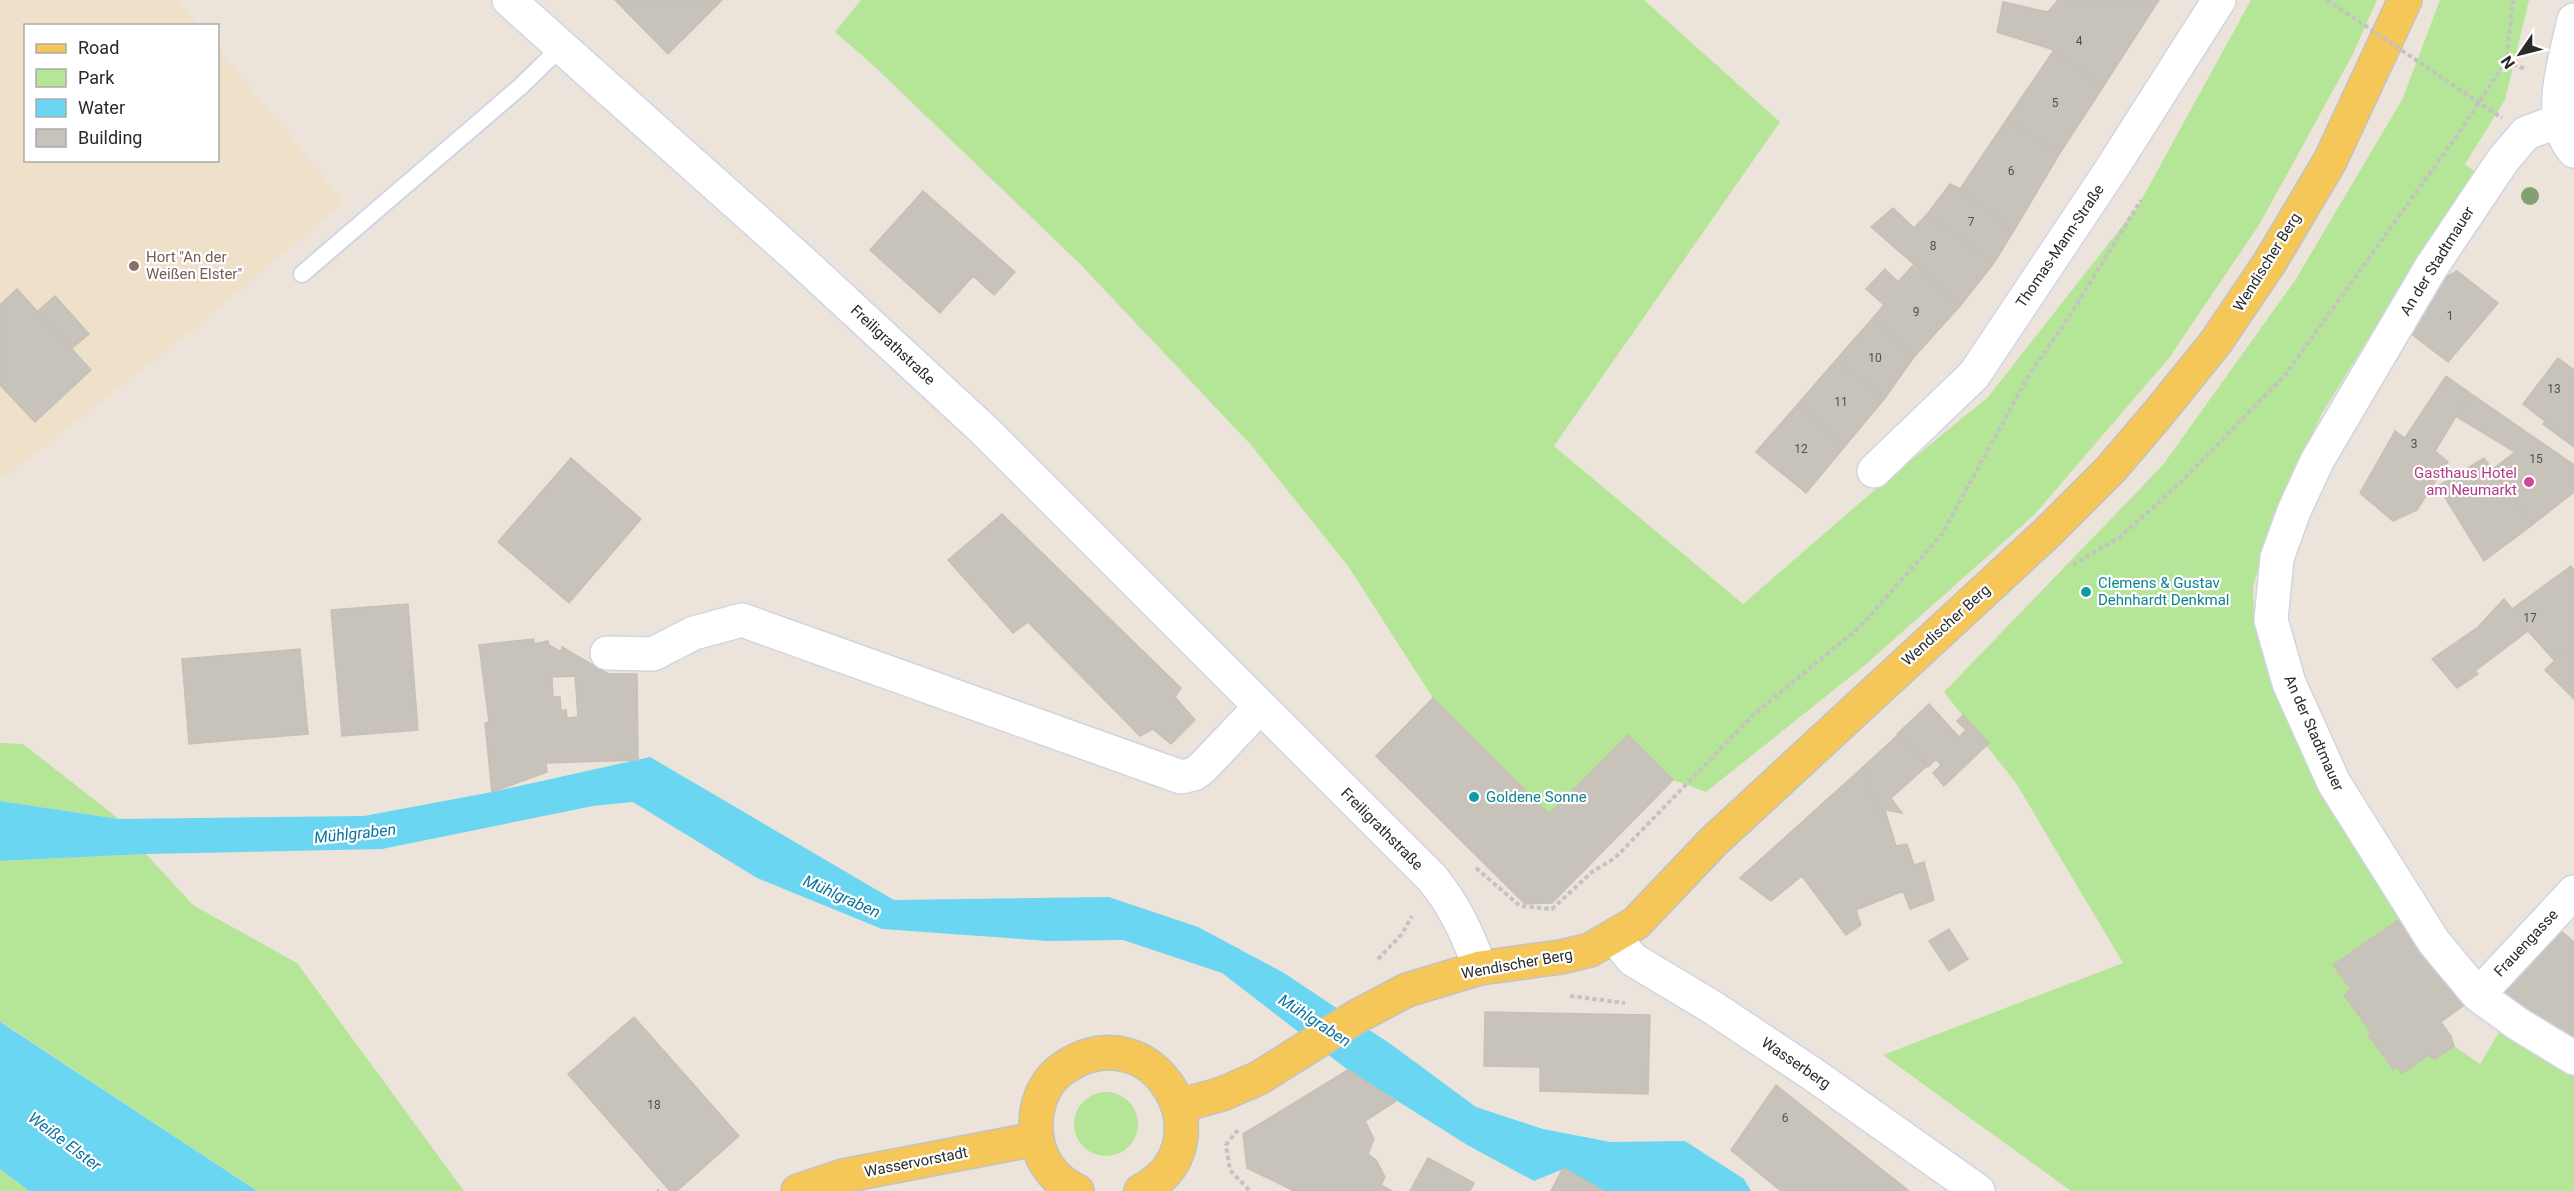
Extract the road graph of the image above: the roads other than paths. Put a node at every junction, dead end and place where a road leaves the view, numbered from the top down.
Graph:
1 (509, 0) edge
2 (2219, 0) edge
3 (2405, 0) edge
4 (2574, 20) edge
5 (561, 47) junction
6 (2559, 121) junction
7 (2574, 151) edge
8 (302, 274) dead end
9 (1874, 471) dead end
10 (607, 653) dead end
11 (1259, 708) junction
12 (2574, 892) edge
13 (1615, 938) junction
14 (1480, 968) junction
15 (2478, 995) junction
16 (2574, 1058) edge
17 (1179, 1106) junction
18 (1036, 1139) junction
19 (1153, 1188) edge
20 (798, 1191) edge
21 (1077, 1191) edge
22 (1978, 1191) edge

1 - 5 street, Freiligrathstraße
2 - 9 street, Thomas-Mann-Straße
3 - 13 main road, Wendischer Berg
4 - 6 street
5 - 8 lane
5 - 11 street, Freiligrathstraße
6 - 7 street
6 - 15 street, An der Stadtmauer
10 - 11 street
11 - 14 street, Freiligrathstraße
12 - 15 street, Frauengasse
13 - 14 main road, Wendischer Berg
13 - 22 street, Wasserberg
14 - 17 main road, Wendischer Berg
15 - 16 street, An der Stadtmauer
17 - 18 main road
17 - 19 main road
18 - 20 main road, Wasservorstadt
18 - 21 main road

